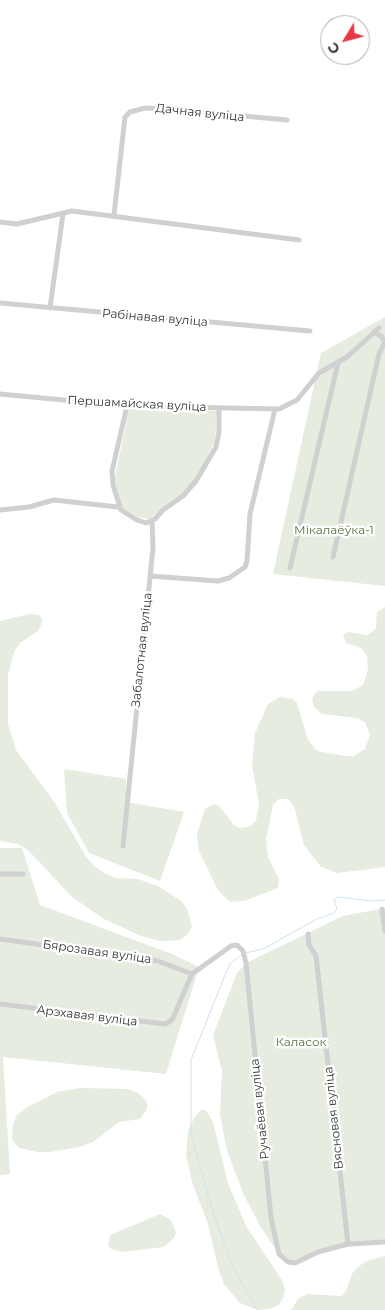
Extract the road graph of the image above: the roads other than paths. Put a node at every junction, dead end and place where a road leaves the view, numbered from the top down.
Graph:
1 (287, 120) dead end
2 (63, 214) junction
3 (114, 215) junction
4 (0, 222) edge
5 (299, 240) dead end
6 (0, 303) edge
7 (50, 308) junction
8 (310, 331) dead end
9 (338, 363) junction
10 (0, 394) edge
11 (127, 406) junction
12 (219, 409) junction
13 (275, 409) junction
14 (118, 507) junction
15 (0, 510) edge
16 (152, 522) junction
17 (333, 557) dead end
18 (290, 568) dead end
19 (150, 576) junction
20 (123, 846) dead end
21 (0, 874) edge
22 (23, 874) dead end
23 (382, 909) dead end
24 (385, 931) edge
25 (308, 934) dead end
26 (0, 939) edge
27 (192, 974) junction
28 (0, 1004) edge
29 (385, 1242) edge
30 (348, 1244) junction

1 - 3 street, Дачная вуліца
2 - 3 street
2 - 4 street
2 - 7 street
3 - 5 street
6 - 7 street, Рабінавая вуліца
7 - 8 street, Рабінавая вуліца
9 - 13 street
9 - 17 street
9 - 18 street
10 - 11 street, Першамайская вуліца
11 - 12 street, Першамайская вуліца
11 - 14 street
12 - 13 street, Першамайская вуліца
12 - 16 street
13 - 19 street
14 - 15 street
14 - 16 street
16 - 19 street, Забалотная вуліца
19 - 20 street, Забалотная вуліца
21 - 22 street
23 - 24 street
25 - 30 street, Вясновая вуліца
26 - 27 street, Бярозавая вуліца
27 - 28 street, Арэхавая вуліца
27 - 30 street, Ручаёвая вуліца
29 - 30 street

